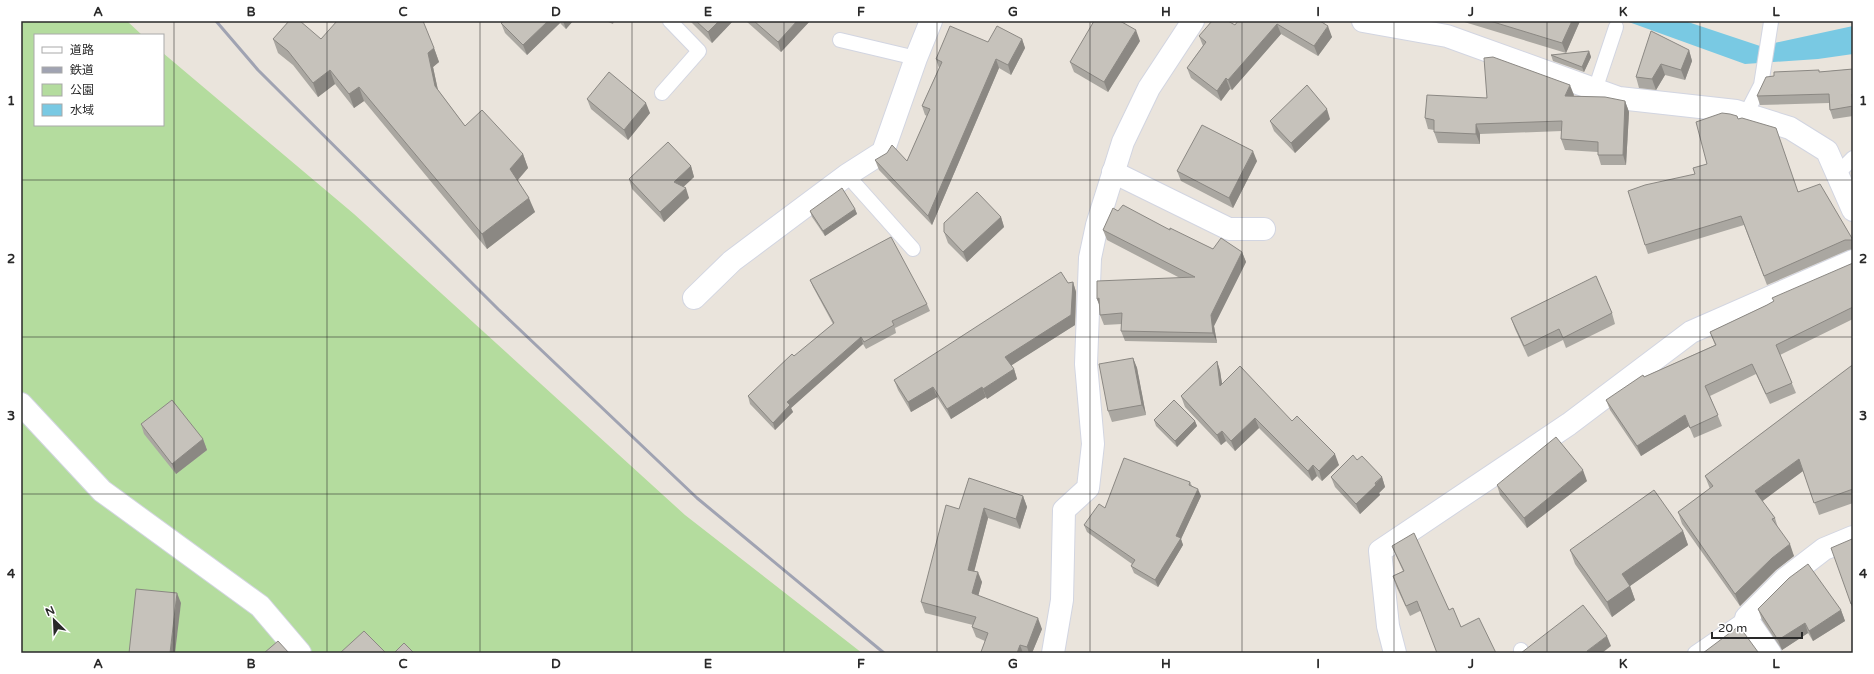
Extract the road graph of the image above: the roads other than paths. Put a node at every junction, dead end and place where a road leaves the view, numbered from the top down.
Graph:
1 (670, 21) edge
2 (931, 21) edge
3 (1193, 21) edge
4 (1363, 21) edge
5 (1771, 23) edge
6 (1616, 27) dead end
7 (840, 40) dead end
8 (916, 58) junction
9 (1595, 90) junction
10 (662, 93) dead end
11 (1746, 114) junction
12 (1853, 158) edge
13 (1113, 172) junction
14 (1837, 174) junction
15 (847, 175) junction
16 (1853, 210) edge
17 (1264, 229) dead end
18 (913, 249) dead end
19 (1853, 261) edge
20 (694, 298) dead end
21 (21, 404) edge
22 (1853, 537) edge
23 (1746, 618) junction
24 (300, 653) edge
25 (1053, 653) edge
26 (1395, 653) edge
27 (1695, 653) edge
28 (1770, 653) edge

1 - 10 lane
2 - 8 street
3 - 13 street
4 - 9 street
5 - 11 lane
6 - 9 lane
7 - 8 lane
8 - 15 street
9 - 11 street
11 - 14 street
12 - 14 lane
13 - 17 street
13 - 25 street
14 - 16 street
15 - 18 lane
15 - 20 street
19 - 26 street
21 - 24 street
22 - 23 street
23 - 27 lane
23 - 28 street

